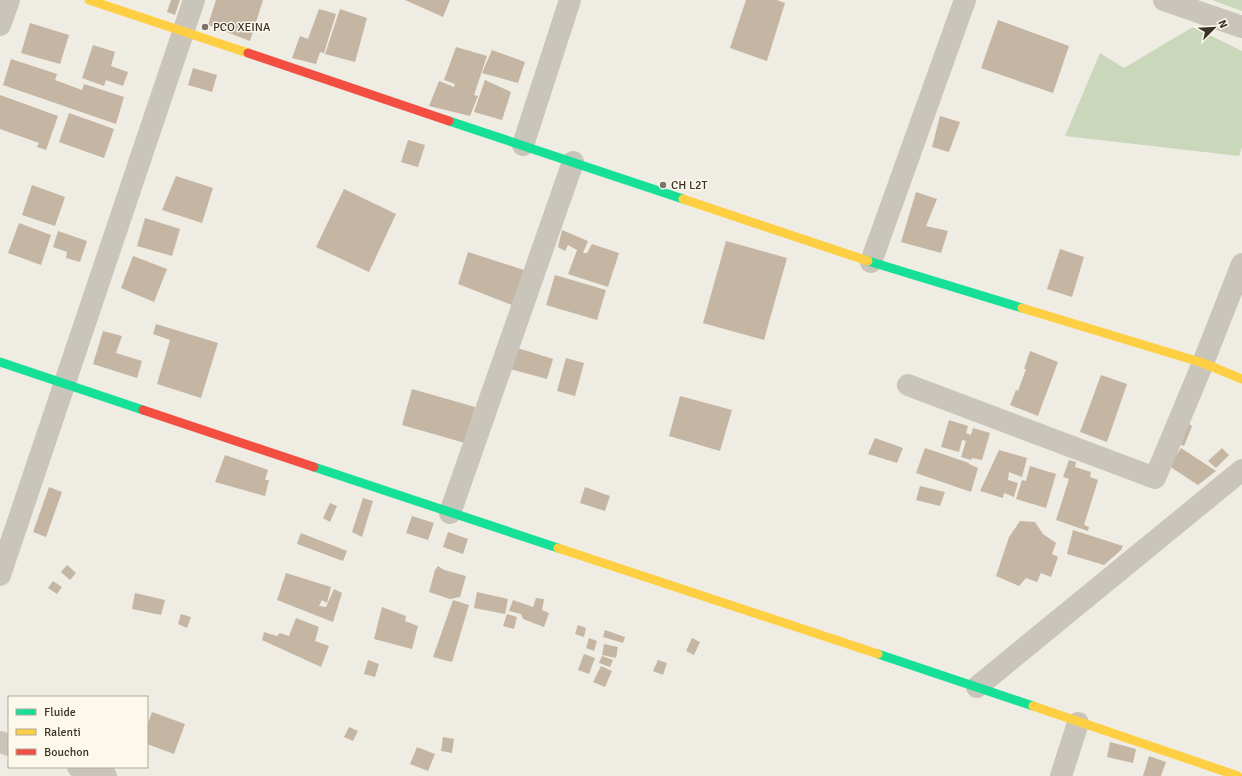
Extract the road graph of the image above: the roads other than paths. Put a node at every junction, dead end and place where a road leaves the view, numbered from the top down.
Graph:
1 (9, 0) edge
2 (89, 0) edge
3 (194, 0) edge
4 (570, 0) edge
5 (965, 0) edge
6 (1164, 0) edge
7 (0, 25) edge
8 (1242, 27) edge
9 (184, 32) junction
10 (523, 145) junction
11 (573, 162) junction
12 (871, 262) junction
13 (1242, 264) edge
14 (0, 362) edge
15 (1203, 363) junction
16 (1242, 379) edge
17 (65, 384) junction
18 (908, 385) dead end
19 (1242, 470) edge
20 (450, 513) junction
21 (0, 575) edge
22 (977, 687) junction
23 (1078, 723) junction
24 (81, 768) edge
25 (106, 776) edge
26 (1061, 776) edge
27 (1238, 776) edge

1 - 7 street
2 - 9 street
3 - 9 street
4 - 10 street
5 - 12 street
6 - 8 street
9 - 10 street
9 - 17 street
10 - 11 street
11 - 12 street
11 - 20 street
12 - 15 street
13 - 15 street
14 - 17 street
15 - 16 street
15 - 18 street
17 - 20 street
17 - 21 street
19 - 22 street
20 - 22 street
22 - 23 street
23 - 26 street
23 - 27 street
24 - 25 street

